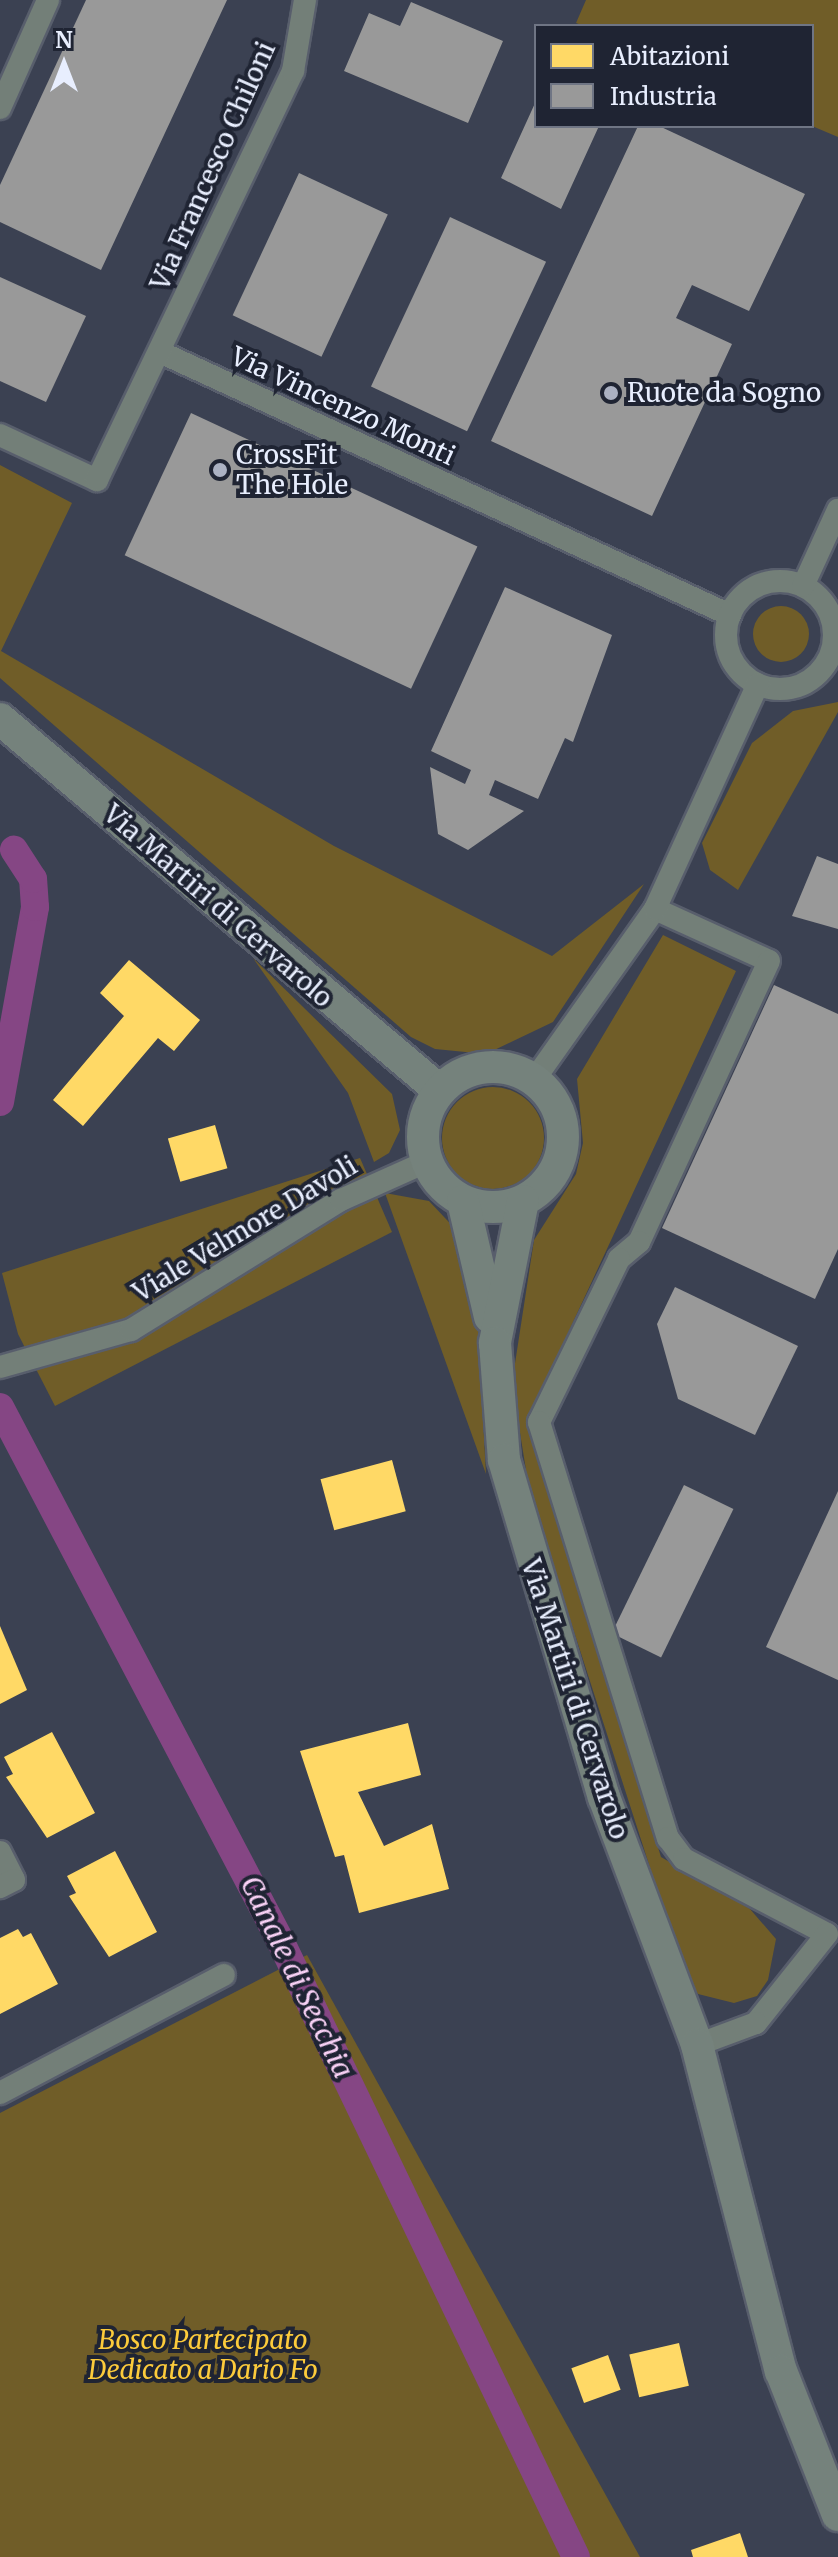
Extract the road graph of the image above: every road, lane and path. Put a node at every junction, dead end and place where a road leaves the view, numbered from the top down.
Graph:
1 (48, 0) edge
2 (305, 0) edge
3 (0, 108) edge
4 (160, 352) junction
5 (0, 435) edge
6 (838, 510) edge
7 (803, 586) junction
8 (730, 615) junction
9 (834, 659) edge
10 (758, 684) junction
11 (0, 719) edge
12 (655, 909) junction
13 (534, 1080) junction
14 (439, 1090) junction
15 (426, 1162) junction
16 (463, 1201) junction
17 (523, 1201) junction
18 (495, 1343) junction
19 (0, 1367) edge
20 (0, 1852) edge
21 (0, 1887) edge
22 (832, 1936) edge
23 (224, 1975) dead end
24 (697, 2045) junction
25 (0, 2093) edge
26 (838, 2515) edge

1 - 3 street
2 - 4 street, Via Francesco Chiloni
4 - 5 street
4 - 8 street, Via Vincenzo Monti
6 - 7 street
7 - 8 street
7 - 9 street
8 - 10 street
9 - 10 street
10 - 12 street
11 - 14 main road, Via Martiri di Cervarolo
12 - 13 street
12 - 22 street, Via Martiri di Cervarolo
13 - 14 main road
13 - 17 main road
14 - 15 main road
15 - 16 main road
15 - 19 street, Viale Velmore Davoli
16 - 17 main road
16 - 18 main road, Via Martiri di Cervarolo
17 - 18 main road, Via Martiri di Cervarolo
18 - 24 main road, Via Martiri di Cervarolo
20 - 21 street
22 - 24 street, Via Martiri di Cervarolo
23 - 25 street
24 - 26 main road, Via Martiri di Cervarolo

